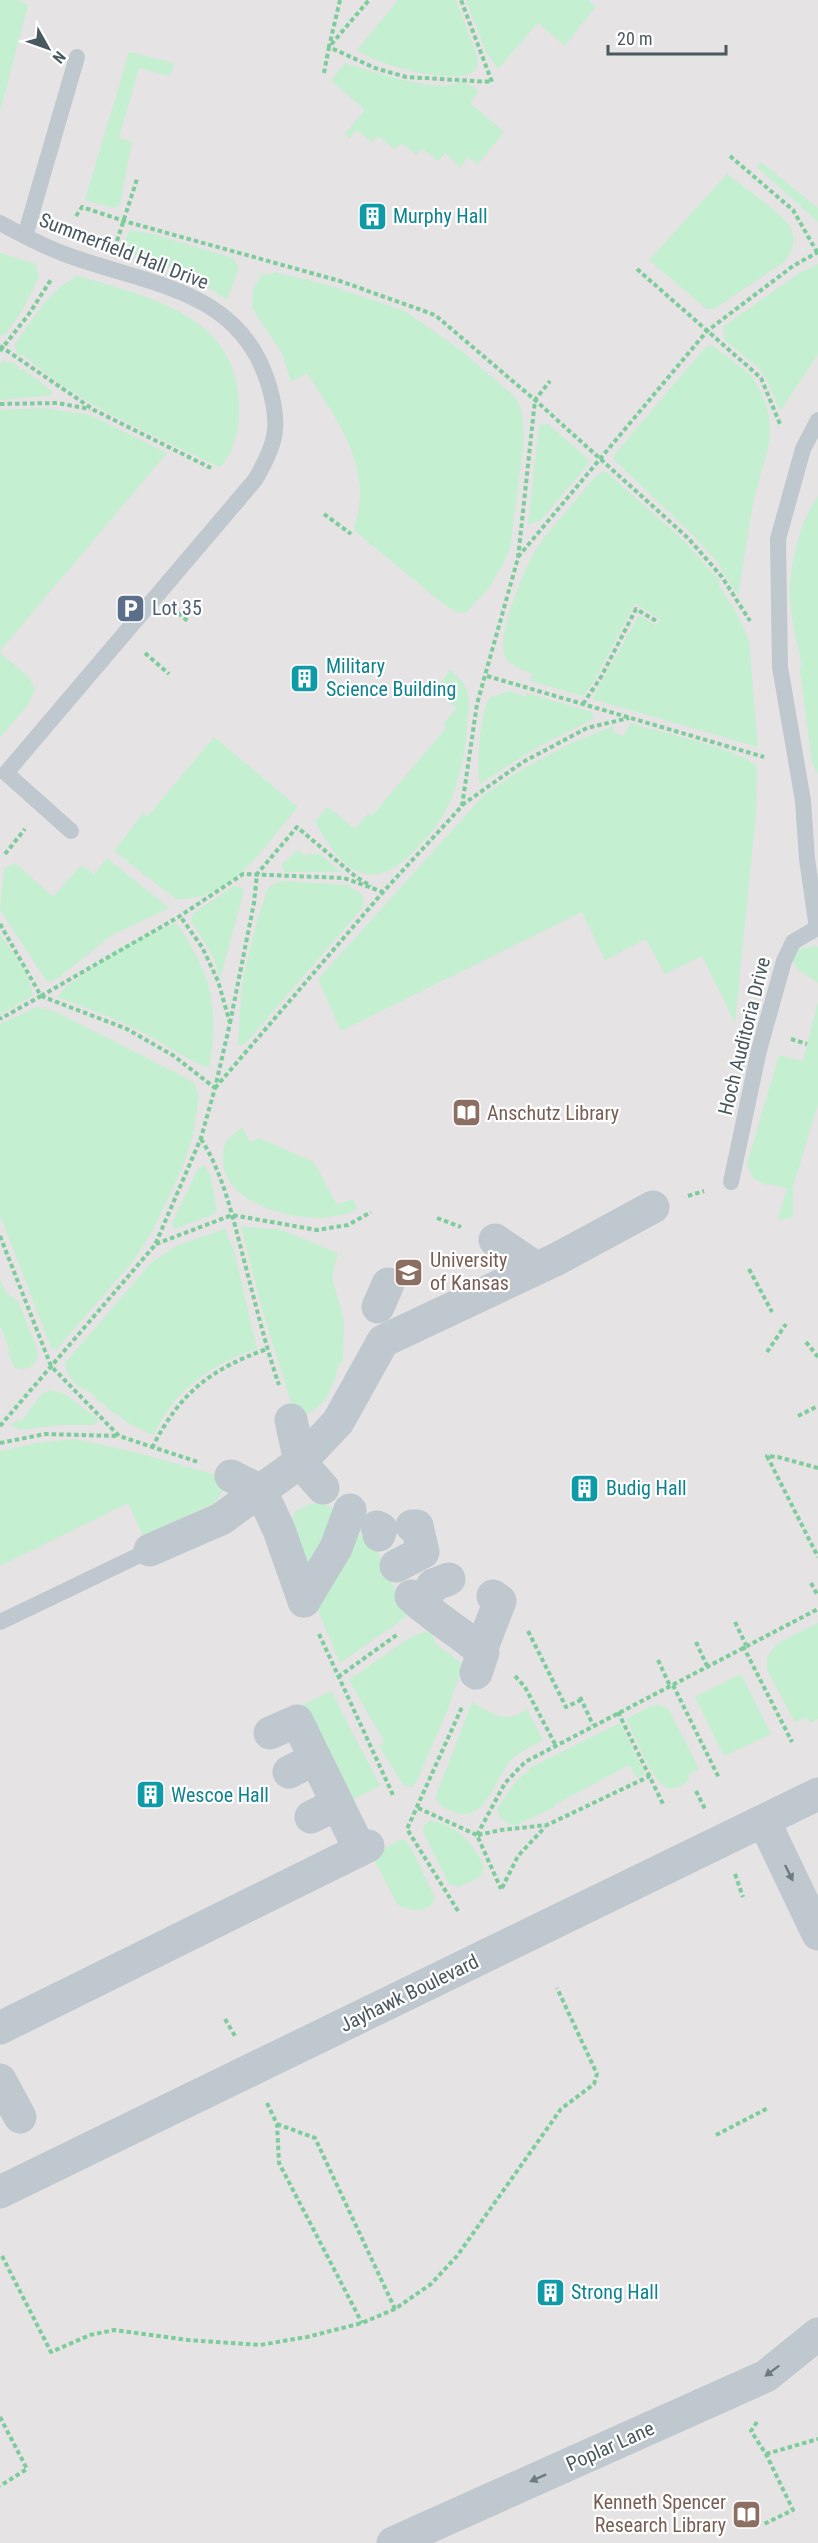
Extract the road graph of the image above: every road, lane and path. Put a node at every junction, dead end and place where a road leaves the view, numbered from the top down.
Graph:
1 (340, 0) edge
2 (369, 0) edge
3 (461, 0) edge
4 (329, 47) junction
5 (77, 57) dead end
6 (324, 73) dead end
7 (730, 156) dead end
8 (137, 179) dead end
9 (76, 216) dead end
10 (124, 221) junction
11 (0, 223) edge
12 (25, 236) junction
13 (114, 250) dead end
14 (817, 252) edge
15 (637, 269) dead end
16 (53, 275) dead end
17 (707, 331) junction
18 (1, 348) edge
19 (550, 381) dead end
20 (535, 400) junction
21 (0, 404) edge
22 (94, 410) junction
23 (818, 420) edge
24 (780, 424) dead end
25 (810, 450) edge
26 (600, 458) junction
27 (211, 468) dead end
28 (324, 514) dead end
29 (351, 534) dead end
30 (518, 558) junction
31 (658, 622) dead end
32 (752, 624) dead end
33 (155, 661) dead end
34 (169, 674) dead end
35 (487, 676) junction
36 (583, 704) junction
37 (630, 718) junction
38 (764, 757) dead end
39 (462, 806) junction
40 (26, 829) dead end
41 (71, 831) dead end
42 (5, 854) dead end
43 (257, 874) junction
44 (383, 892) junction
45 (180, 916) junction
46 (0, 924) edge
47 (817, 928) edge
48 (41, 996) junction
49 (0, 1019) edge
50 (230, 1023) junction
51 (216, 1088) junction
52 (201, 1138) junction
53 (731, 1182) joint
54 (653, 1207) joint
55 (371, 1212) dead end
56 (232, 1215) junction
57 (0, 1236) edge
58 (495, 1240) dead end
59 (155, 1245) junction
60 (536, 1268) junction
61 (748, 1269) dead end
62 (379, 1305) dead end
63 (772, 1312) dead end
64 (786, 1324) dead end
65 (806, 1342) dead end
66 (267, 1349) junction
67 (767, 1352) dead end
68 (818, 1357) edge
69 (372, 1360) junction
70 (51, 1366) junction
71 (274, 1371) dead end
72 (818, 1406) edge
73 (798, 1416) dead end
74 (291, 1420) dead end
75 (0, 1426) edge
76 (119, 1436) junction
77 (0, 1443) edge
78 (152, 1448) junction
79 (195, 1460) dead end
80 (300, 1462) junction
81 (818, 1468) edge
82 (231, 1476) dead end
83 (261, 1491) junction
84 (150, 1550) joint
85 (818, 1557) edge
86 (409, 1572) junction
87 (812, 1582) dead end
88 (483, 1596) junction
89 (818, 1596) edge
90 (304, 1600) junction
91 (818, 1609) edge
92 (0, 1622) edge
93 (735, 1622) dead end
94 (696, 1642) dead end
95 (745, 1646) junction
96 (658, 1660) dead end
97 (707, 1666) junction
98 (338, 1677) junction
99 (672, 1685) junction
100 (618, 1712) junction
101 (593, 1725) junction
102 (270, 1733) dead end
103 (792, 1742) dead end
104 (555, 1744) junction
105 (650, 1776) junction
106 (719, 1778) dead end
107 (696, 1791) dead end
108 (818, 1794) edge
109 (393, 1795) dead end
110 (664, 1806) dead end
111 (419, 1807) junction
112 (707, 1813) dead end
113 (764, 1821) junction
114 (548, 1825) junction
115 (477, 1835) junction
116 (734, 1870) dead end
117 (743, 1897) dead end
118 (458, 1911) dead end
119 (818, 1934) edge
120 (557, 1989) dead end
121 (225, 2019) dead end
122 (0, 2028) edge
123 (237, 2041) dead end
124 (0, 2080) edge
125 (266, 2100) dead end
126 (768, 2108) dead end
127 (21, 2117) dead end
128 (277, 2124) junction
129 (716, 2135) dead end
130 (0, 2192) edge
131 (2, 2256) dead end
132 (395, 2308) junction
133 (362, 2323) junction
134 (818, 2334) edge
135 (760, 2416) dead end
136 (0, 2417) edge
137 (818, 2439) edge
138 (766, 2454) junction
139 (0, 2486) edge
140 (764, 2524) dead end
141 (393, 2543) edge

1 - 4 path
2 - 4 path
3 - 4 path
4 - 6 path
5 - 12 lane
7 - 14 path
8 - 10 path
9 - 10 path
10 - 13 path
10 - 20 path
11 - 12 lane, Summerfield Hall Drive
12 - 41 lane, Summerfield Hall Drive
14 - 17 path
15 - 17 path
16 - 18 path
17 - 24 path
17 - 26 path
18 - 22 path
19 - 20 path
20 - 26 path
20 - 30 path
21 - 22 path
22 - 27 path
23 - 25 lane, Hoch Auditoria Drive
25 - 47 lane, Hoch Auditoria Drive
26 - 30 path
26 - 32 path
28 - 29 path
30 - 35 path
31 - 36 path
33 - 34 path
35 - 36 path
35 - 39 path
36 - 37 path
37 - 38 path
37 - 39 path
39 - 44 path
40 - 42 path
43 - 44 path
43 - 44 path
43 - 45 path
43 - 50 path
44 - 51 path
45 - 48 path
45 - 50 path
46 - 48 path
47 - 53 lane, Hoch Auditoria Drive
48 - 49 path
48 - 51 path
50 - 51 path
51 - 52 path
52 - 56 path
52 - 59 path
53 - 54 path
54 - 60 street
55 - 56 path
56 - 59 path
56 - 66 path
57 - 70 path
58 - 60 street
59 - 70 path
60 - 69 street
61 - 63 path
62 - 69 street
64 - 67 path
65 - 68 path
66 - 71 path
66 - 78 path
69 - 80 street
70 - 75 path
70 - 76 path
72 - 73 path
74 - 80 street
76 - 77 path
76 - 78 path
78 - 79 path
80 - 83 street
80 - 86 street
81 - 85 path
82 - 83 street
83 - 84 street
83 - 90 street
84 - 92 lane
86 - 88 street
86 - 88 street
86 - 90 street
86 - 98 path
86 - 104 path
86 - 111 path
87 - 89 path
88 - 101 path
90 - 98 path
91 - 95 path
93 - 95 path
94 - 97 path
95 - 97 path
95 - 103 path
96 - 99 path
97 - 99 path
98 - 109 path
99 - 100 path
99 - 106 path
100 - 101 path
100 - 105 path
101 - 104 path
102 - 122 street
104 - 115 path
105 - 110 path
105 - 114 path
107 - 112 path
108 - 113 street, Jayhawk Boulevard
111 - 115 path
111 - 118 path
113 -> 119 street
113 - 130 street, Jayhawk Boulevard
114 - 115 path
114 - 115 path
116 - 117 path
120 - 132 path
121 - 123 path
124 - 127 street
125 - 128 path
126 - 129 path
128 - 132 path
128 - 133 path
131 - 133 path
132 - 133 path
134 -> 141 street, Poplar Lane
135 - 138 path
136 - 139 path
137 - 138 path
138 - 140 path

